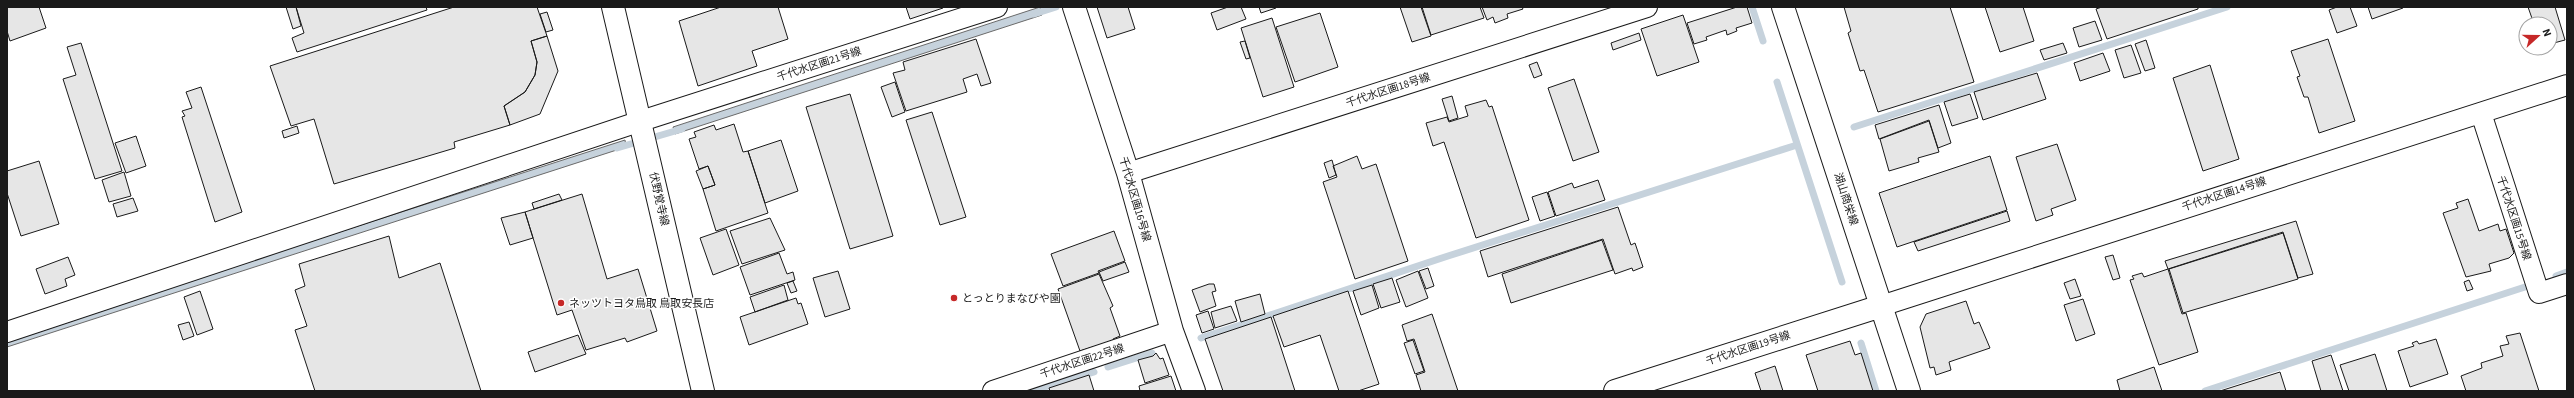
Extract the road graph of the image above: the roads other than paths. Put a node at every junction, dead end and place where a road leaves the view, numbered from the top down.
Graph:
1 (613, 7) edge
2 (997, 7) edge
3 (1074, 7) edge
4 (1647, 7) edge
5 (1783, 7) edge
6 (2567, 85) edge
7 (2481, 113) junction
8 (641, 121) junction
9 (1128, 173) junction
10 (2567, 284) edge
11 (1881, 306) junction
12 (1172, 331) junction
13 (7, 332) edge
14 (703, 391) edge
15 (993, 391) edge
16 (1194, 391) edge
17 (1614, 391) edge
18 (1909, 391) edge

1 - 8 street, 伏野覚寺線
2 - 8 street, 千代水区画21号線
3 - 9 street, 千代水区画16号線
4 - 9 street, 千代水区画18号線
5 - 11 street, 湖山商栄線
6 - 7 street, 千代水区画14号線
7 - 10 street, 千代水区画15号線
7 - 11 street, 千代水区画14号線
8 - 13 street, 千代水区画21号線
8 - 14 street, 伏野覚寺線
9 - 12 street, 千代水区画16号線
11 - 17 street, 千代水区画19号線
11 - 18 street, 湖山商栄線
12 - 15 street, 千代水区画22号線
12 - 16 street, 千代水区画16号線

